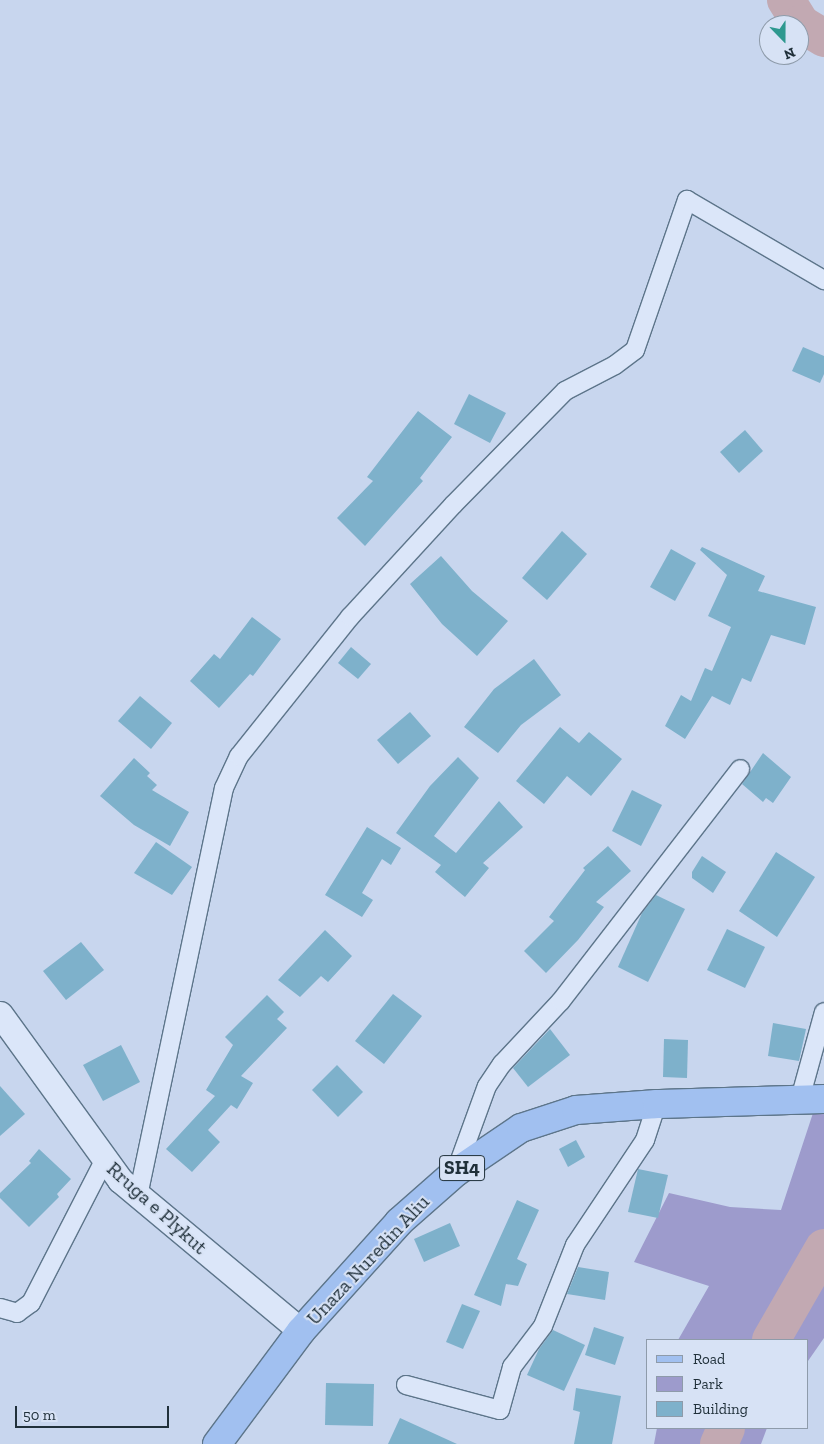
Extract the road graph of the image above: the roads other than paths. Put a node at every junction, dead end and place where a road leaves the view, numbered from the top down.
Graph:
1 (824, 280) edge
2 (740, 768) dead end
3 (824, 1012) edge
4 (0, 1014) edge
5 (814, 1099) edge
6 (657, 1104) junction
7 (104, 1162) junction
8 (456, 1172) junction
9 (138, 1196) junction
10 (0, 1308) edge
11 (302, 1331) junction
12 (406, 1385) dead end
13 (217, 1444) edge

1 - 9 street
2 - 8 street
3 - 5 street
4 - 7 street, Rruga e Plykut
5 - 6 main road, Unaza Nuredin Aliu / SH4
6 - 8 main road, Unaza Nuredin Aliu / SH4
6 - 12 street
7 - 9 street, Rruga e Plykut
7 - 10 street
8 - 11 main road, Unaza Nuredin Aliu / SH4
9 - 11 street, Rruga e Plykut
11 - 13 main road, Unaza Nuredin Aliu / SH4

